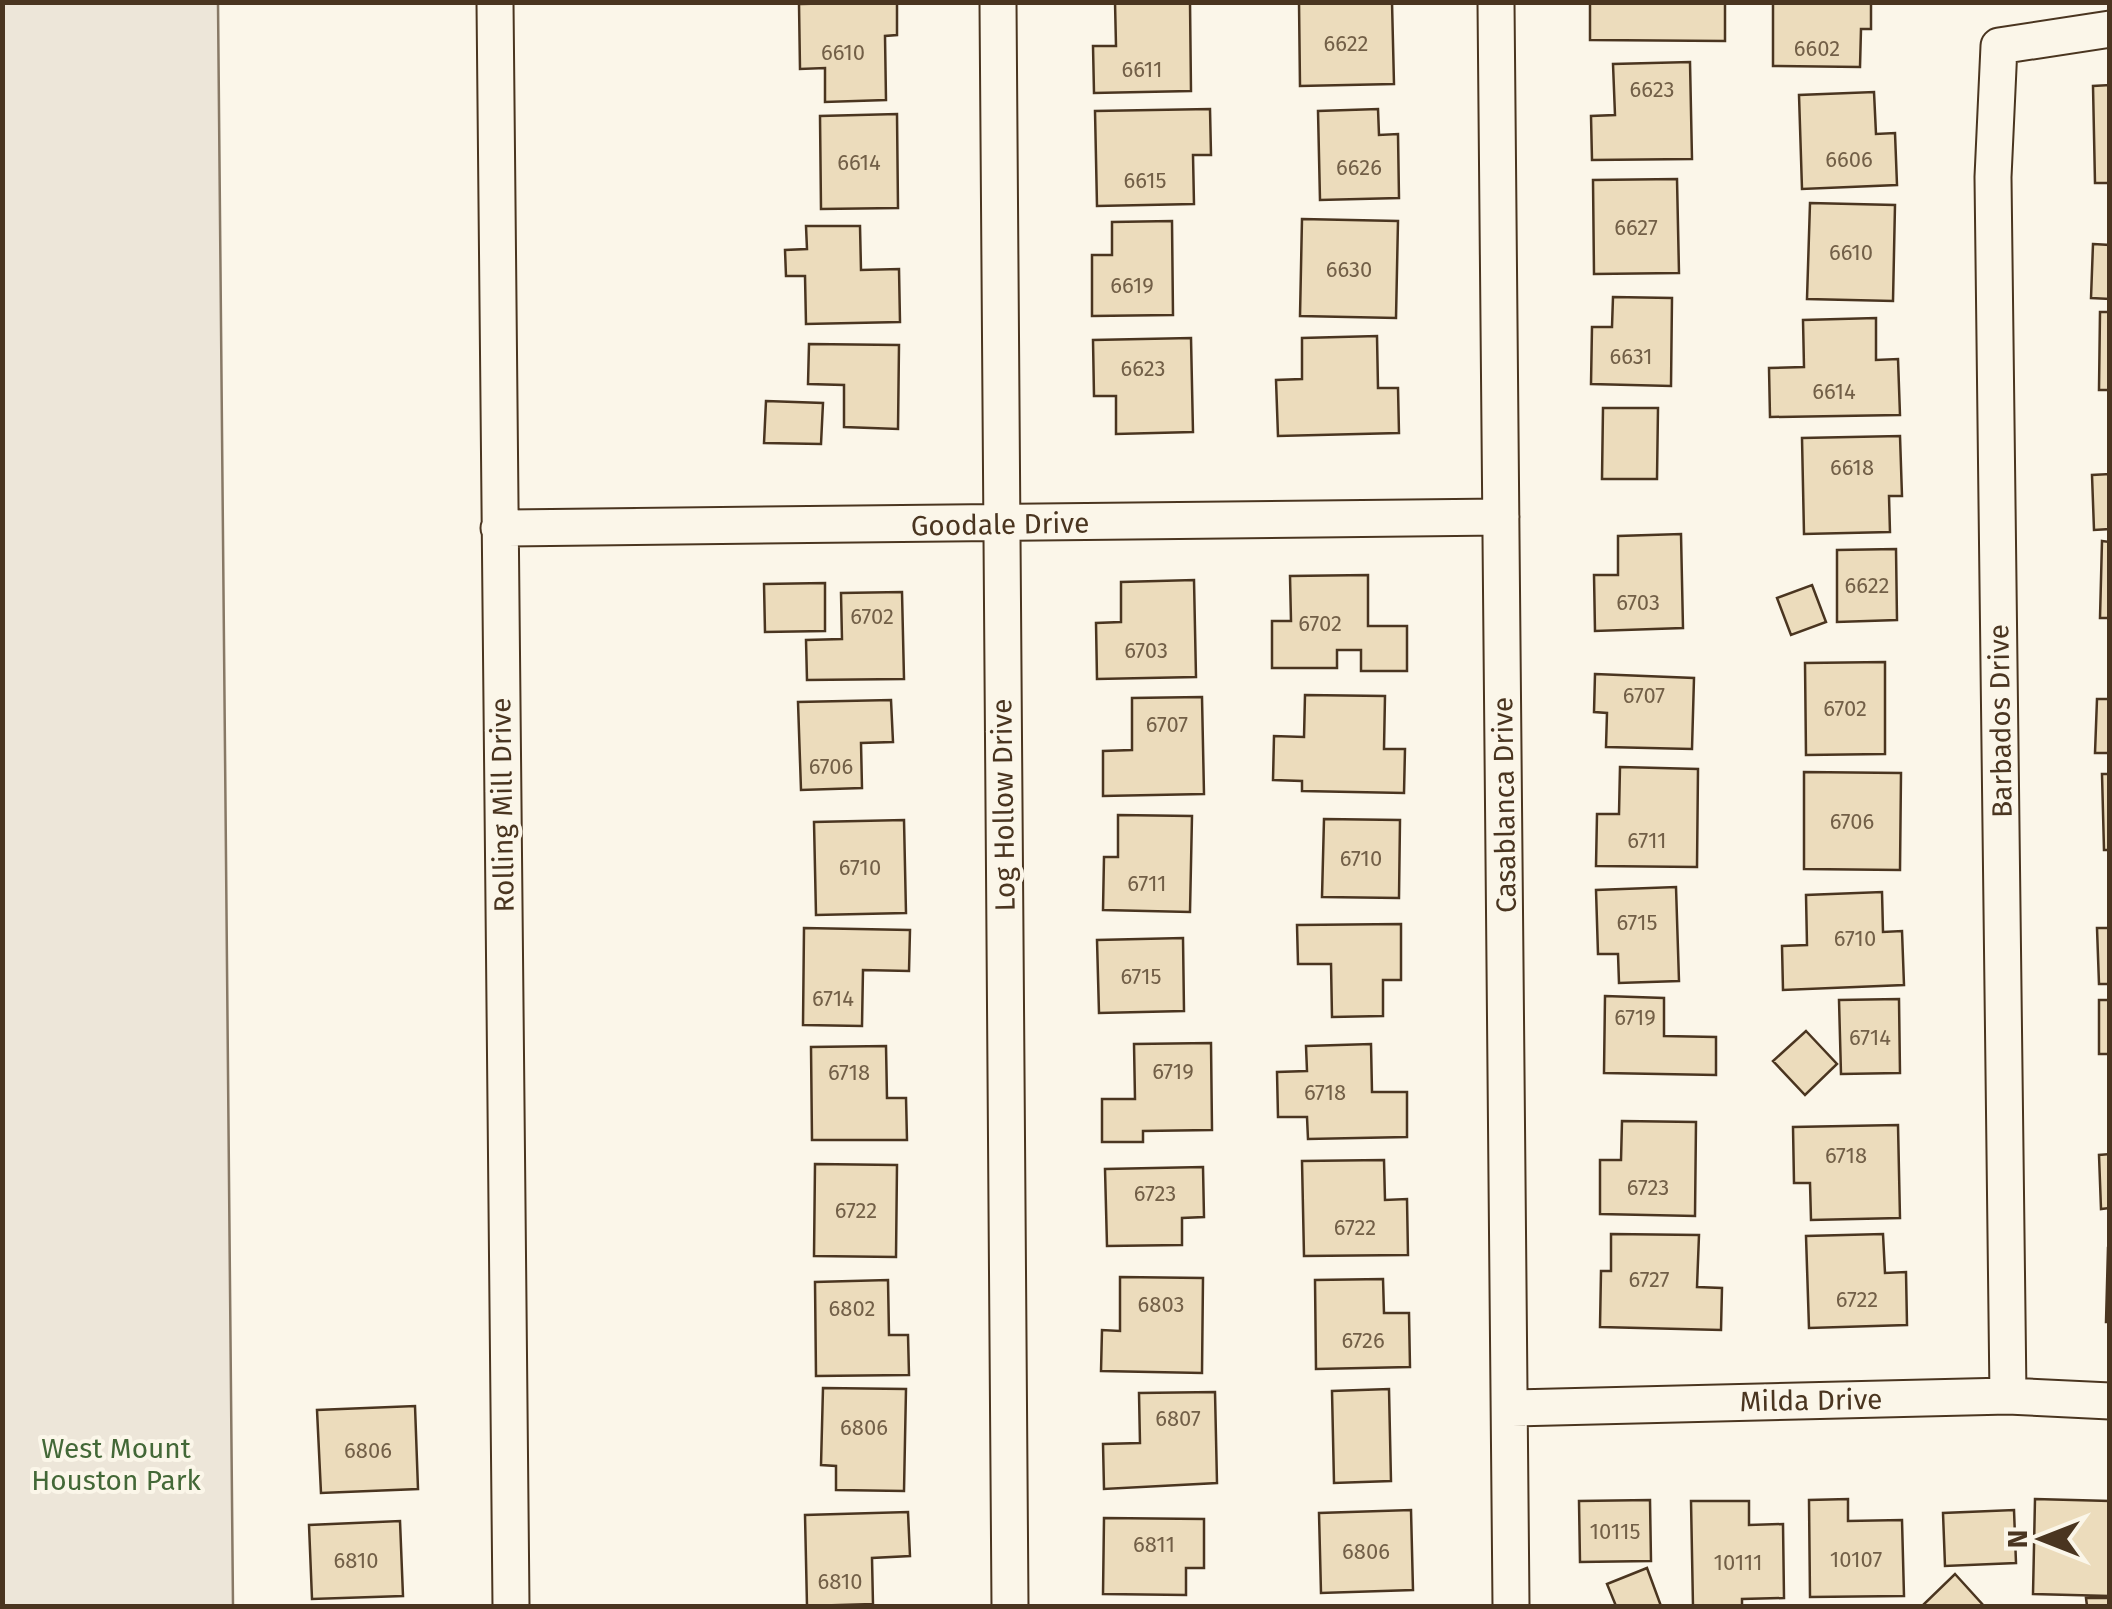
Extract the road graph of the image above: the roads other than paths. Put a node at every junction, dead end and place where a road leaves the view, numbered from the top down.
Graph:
1 (495, 2) edge
2 (998, 2) edge
3 (1496, 2) edge
4 (2110, 29) edge
5 (1500, 516) junction
6 (1001, 524) junction
7 (500, 528) junction
8 (2008, 1396) junction
9 (2110, 1401) edge
10 (1512, 1408) junction
11 (511, 1606) edge
12 (1010, 1606) edge
13 (1511, 1606) edge

1 - 7 street, Rolling Mill Drive
2 - 6 street, Log Hollow Drive
3 - 5 street, Casablanca Drive
4 - 8 street, Barbados Drive
5 - 6 street, Goodale Drive
5 - 10 street, Casablanca Drive
6 - 7 street, Goodale Drive
6 - 12 street, Log Hollow Drive
7 - 11 street, Rolling Mill Drive
8 - 9 street, Milda Drive
8 - 10 street, Milda Drive
10 - 13 street, Casablanca Drive

